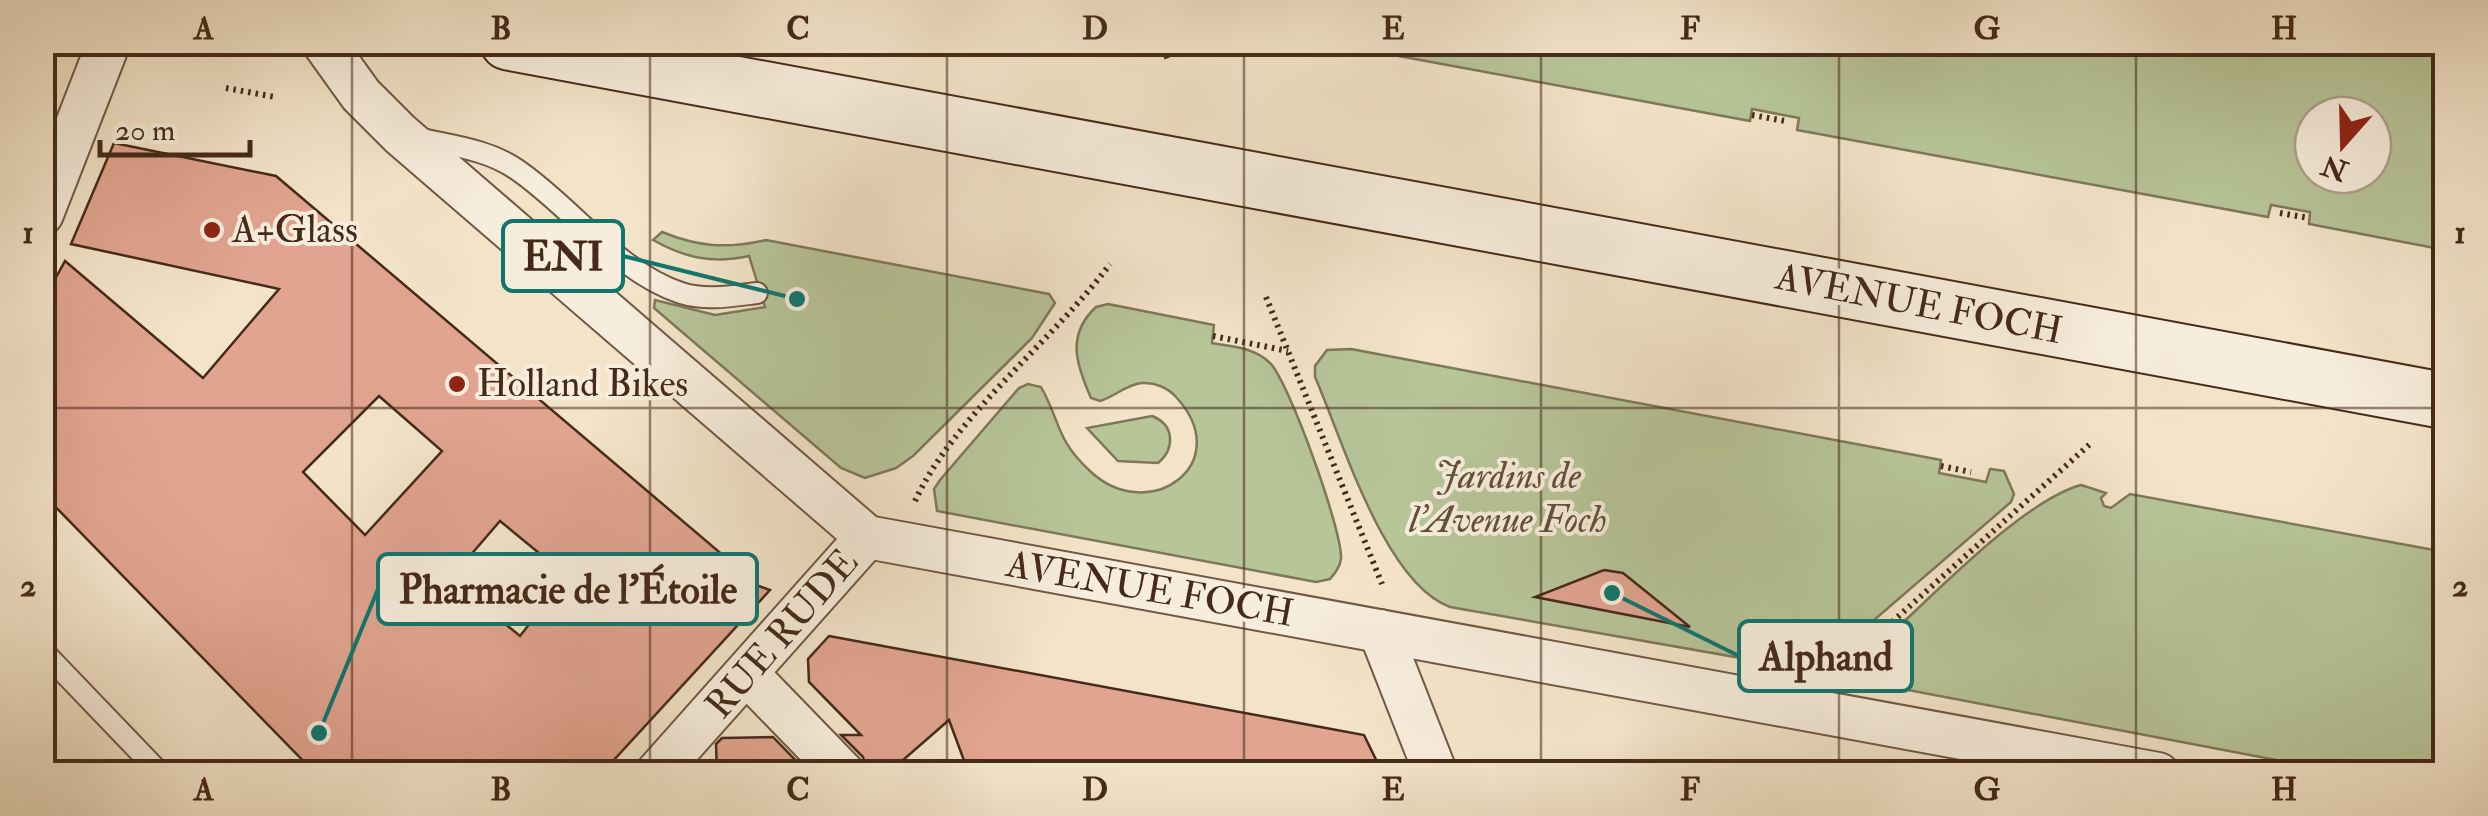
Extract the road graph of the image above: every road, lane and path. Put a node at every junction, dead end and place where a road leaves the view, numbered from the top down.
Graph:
1 (109, 42) edge
2 (323, 42) edge
3 (508, 42) edge
4 (1161, 42) edge
5 (1168, 60) dead end
6 (226, 88) dead end
7 (275, 97) dead end
8 (1752, 115) dead end
9 (1784, 122) dead end
10 (400, 134) junction
11 (2280, 213) dead end
12 (42, 214) edge
13 (2309, 218) dead end
14 (1110, 264) dead end
15 (757, 293) dead end
16 (1266, 297) dead end
17 (1213, 336) dead end
18 (1288, 351) junction
19 (2446, 402) edge
20 (2090, 444) dead end
21 (1941, 466) dead end
22 (1971, 472) dead end
23 (911, 509) dead end
24 (867, 538) junction
25 (1384, 615) junction
26 (42, 650) edge
27 (1841, 668) dead end
28 (748, 675) junction
29 (42, 748) edge
30 (68, 774) edge
31 (161, 774) edge
32 (656, 774) edge
33 (844, 774) edge
34 (1436, 774) edge
35 (2158, 774) edge

1 - 12 street
2 - 10 street
3 - 19 main road, AVENUE FOCH
4 - 5 path
6 - 7 path
8 - 9 path
10 - 15 lane
10 - 24 street
11 - 13 path
14 - 23 path
16 - 18 path
17 - 18 path
18 - 25 path
20 - 27 path
21 - 22 path
24 - 25 street, AVENUE FOCH
24 - 28 street, RUE RUDE
25 - 34 street
25 - 35 street, AVENUE FOCH
26 - 31 lane
28 - 32 street, RUE RUDE
28 - 33 street
29 - 30 path

